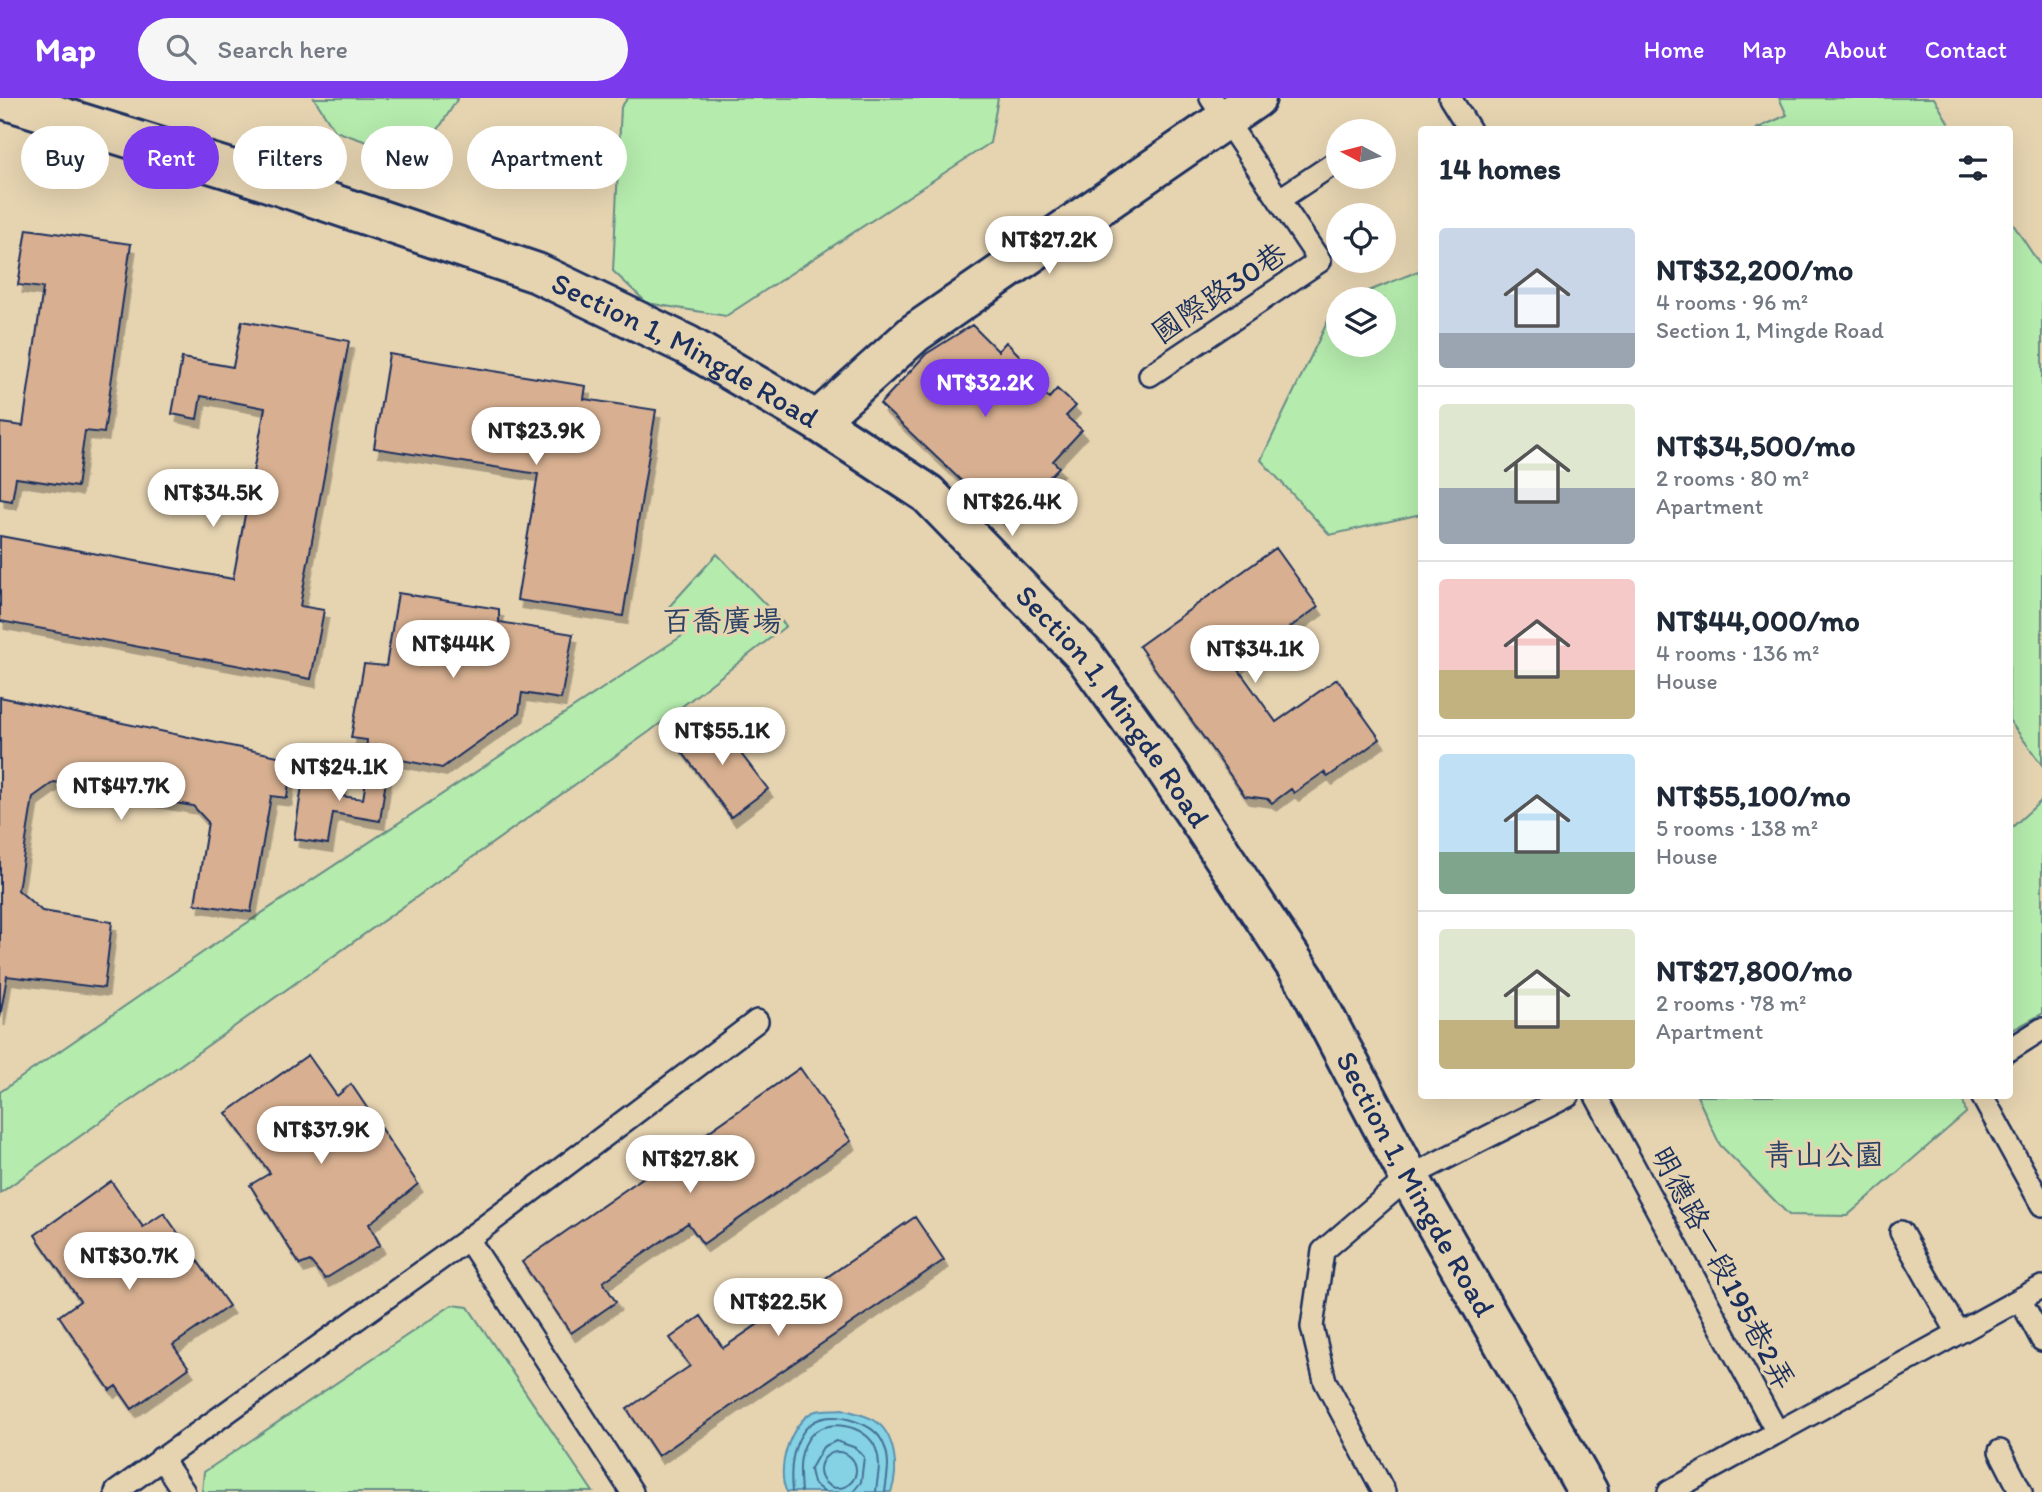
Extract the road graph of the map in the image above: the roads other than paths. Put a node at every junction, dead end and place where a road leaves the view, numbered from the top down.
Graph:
1 (1450, 98) edge
2 (0, 99) edge
3 (1231, 105) edge
4 (1468, 126) edge
5 (1326, 169) edge
6 (1280, 199) junction
7 (1150, 375) dead end
8 (817, 421) junction
9 (757, 1021) dead end
10 (2042, 1029) edge
11 (2013, 1047) edge
12 (1561, 1099) edge
13 (1598, 1099) edge
14 (1984, 1099) edge
15 (1409, 1177) junction
16 (2042, 1205) edge
17 (1901, 1233) dead end
18 (468, 1239) junction
19 (2042, 1287) edge
20 (2020, 1299) junction
21 (1958, 1333) junction
22 (2042, 1340) edge
23 (1777, 1432) junction
24 (2000, 1451) dead end
25 (162, 1458) junction
26 (116, 1492) edge
27 (184, 1492) edge
28 (632, 1492) edge
29 (1384, 1492) edge
30 (1588, 1492) edge
31 (1669, 1492) edge
32 (2021, 1492) edge

1 - 4 lane
2 - 8 street, Section 1, Mingde Road
3 - 6 lane, 國際路30巷
3 - 8 street
5 - 6 lane
6 - 7 lane, 國際路30巷
8 - 15 street, Section 1, Mingde Road
9 - 18 lane
10 - 11 lane
12 - 15 lane
13 - 23 lane, 明德路一段195巷2弄
14 - 16 lane
15 - 29 lane
15 - 30 street, Section 1, Mingde Road
17 - 21 lane
18 - 25 lane
18 - 28 lane
19 - 20 lane
20 - 21 lane
20 - 22 lane
21 - 23 lane
23 - 31 lane
24 - 32 lane
25 - 26 lane
25 - 27 lane

